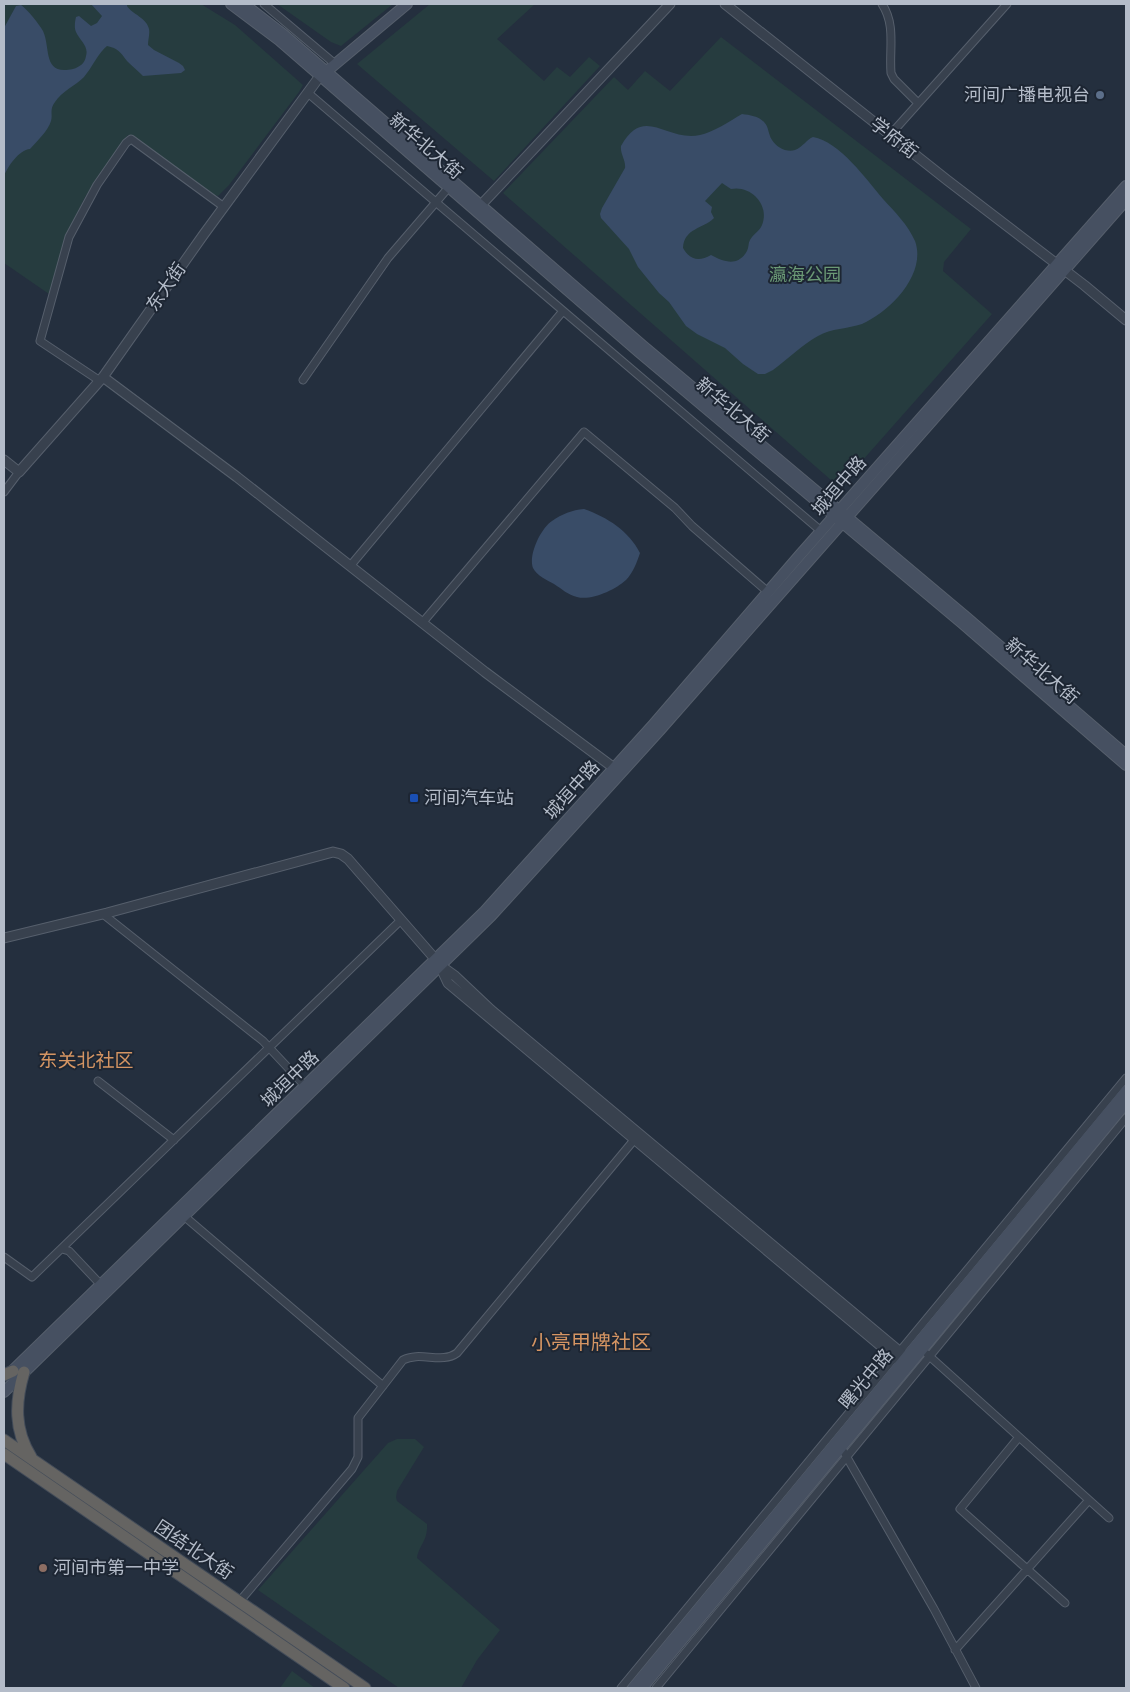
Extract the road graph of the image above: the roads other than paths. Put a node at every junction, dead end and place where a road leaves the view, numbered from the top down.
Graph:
1 (231, 4) edge
2 (244, 4) edge
3 (264, 4) edge
4 (407, 4) edge
5 (670, 4) edge
6 (725, 4) edge
7 (882, 4) edge
8 (1003, 5) edge
9 (335, 64) junction
10 (323, 74) junction
11 (308, 93) junction
12 (918, 103) junction
13 (890, 135) junction
14 (1126, 186) edge
15 (449, 187) junction
16 (1126, 200) edge
17 (436, 202) junction
18 (481, 205) junction
19 (224, 207) junction
20 (1060, 267) junction
21 (563, 311) junction
22 (1126, 320) edge
23 (1126, 328) edge
24 (101, 379) junction
25 (303, 380) dead end
26 (4, 460) edge
27 (19, 472) junction
28 (4, 492) edge
29 (841, 517) junction
30 (821, 531) junction
31 (350, 564) junction
32 (768, 592) junction
33 (423, 622) junction
34 (1126, 755) edge
35 (1126, 765) edge
36 (614, 768) junction
37 (103, 914) junction
38 (401, 920) junction
39 (4, 938) edge
40 (438, 963) junction
41 (269, 1047) junction
42 (1126, 1078) edge
43 (98, 1081) dead end
44 (306, 1086) junction
45 (1126, 1091) edge
46 (1126, 1103) edge
47 (1126, 1118) edge
48 (174, 1140) junction
49 (634, 1140) junction
50 (184, 1216) junction
51 (62, 1248) junction
52 (4, 1257) edge
53 (102, 1285) junction
54 (926, 1353) junction
55 (903, 1359) junction
56 (13, 1372) edge
57 (4, 1380) edge
58 (383, 1386) junction
59 (4, 1392) edge
60 (1019, 1437) junction
61 (4, 1440) edge
62 (841, 1447) junction
63 (4, 1454) edge
64 (847, 1457) junction
65 (33, 1460) junction
66 (4, 1463) edge
67 (20, 1466) junction
68 (1089, 1500) junction
69 (1109, 1518) dead end
70 (1027, 1569) junction
71 (239, 1602) junction
72 (1065, 1603) dead end
73 (955, 1650) junction
74 (344, 1688) edge
75 (365, 1688) edge
76 (621, 1688) edge
77 (632, 1688) edge
78 (642, 1688) edge
79 (656, 1688) edge
80 (976, 1688) edge

1 - 10 main road
2 - 10 main road
3 - 9 street
4 - 9 main road
5 - 18 street
6 - 13 street, 学府街
7 - 12 street
8 - 12 street
9 - 10 main road
10 - 11 street, 东大街
10 - 15 main road, 新华北大街
10 - 18 main road, 新华北大街
11 - 17 street
11 - 19 street, 东大街
12 - 13 street
13 - 20 street, 学府街
14 - 20 main road, 城垣中路
15 - 17 street
15 - 29 main road, 新华北大街
16 - 20 main road, 城垣中路
17 - 21 street
17 - 25 street
18 - 29 main road, 新华北大街
19 - 24 street, 东大街
19 - 24 street
20 - 22 street, 学府街
20 - 23 street, 学府街
20 - 29 main road, 城垣中路
21 - 30 street
21 - 31 street
24 - 27 street, 东大街
24 - 31 street
26 - 27 street
27 - 28 street, 东大街
29 - 30 main road, 城垣中路
29 - 34 main road, 新华北大街
29 - 35 main road, 新华北大街
29 - 40 main road, 城垣中路
30 - 32 main road, 城垣中路
31 - 33 street
32 - 33 street
32 - 36 main road, 城垣中路
33 - 36 street
36 - 40 main road, 城垣中路
37 - 38 street
37 - 39 street
37 - 41 street
38 - 40 street
38 - 41 street
40 - 44 main road, 城垣中路
40 - 49 street
40 - 50 main road, 城垣中路
40 - 55 street
41 - 44 street
41 - 48 street
42 - 55 street
43 - 48 street
44 - 53 main road, 城垣中路
45 - 55 main road, 曙光中路
46 - 54 main road, 曙光中路
47 - 54 street
48 - 51 street
49 - 55 street
49 - 58 street
50 - 56 main road, 城垣中路
50 - 58 street
51 - 52 street
51 - 53 street
53 - 56 main road, 城垣中路
54 - 55 main road, 曙光中路
54 - 60 street
54 - 64 street
55 - 62 main road, 曙光中路
55 - 76 street
55 - 77 main road, 曙光中路
56 - 57 main road, 城垣中路
56 - 59 main road, 城垣中路
56 - 65 highway
58 - 71 street
60 - 68 street
60 - 70 street
61 - 65 highway, 团结北大街
62 - 64 street
62 - 78 main road, 曙光中路
63 - 67 highway, 团结北大街
64 - 73 street
64 - 79 street
65 - 71 highway, 团结北大街
66 - 67 highway
67 - 74 highway, 团结北大街
68 - 69 street
68 - 70 street
70 - 72 street
70 - 73 street
71 - 75 highway, 团结北大街
73 - 80 street

